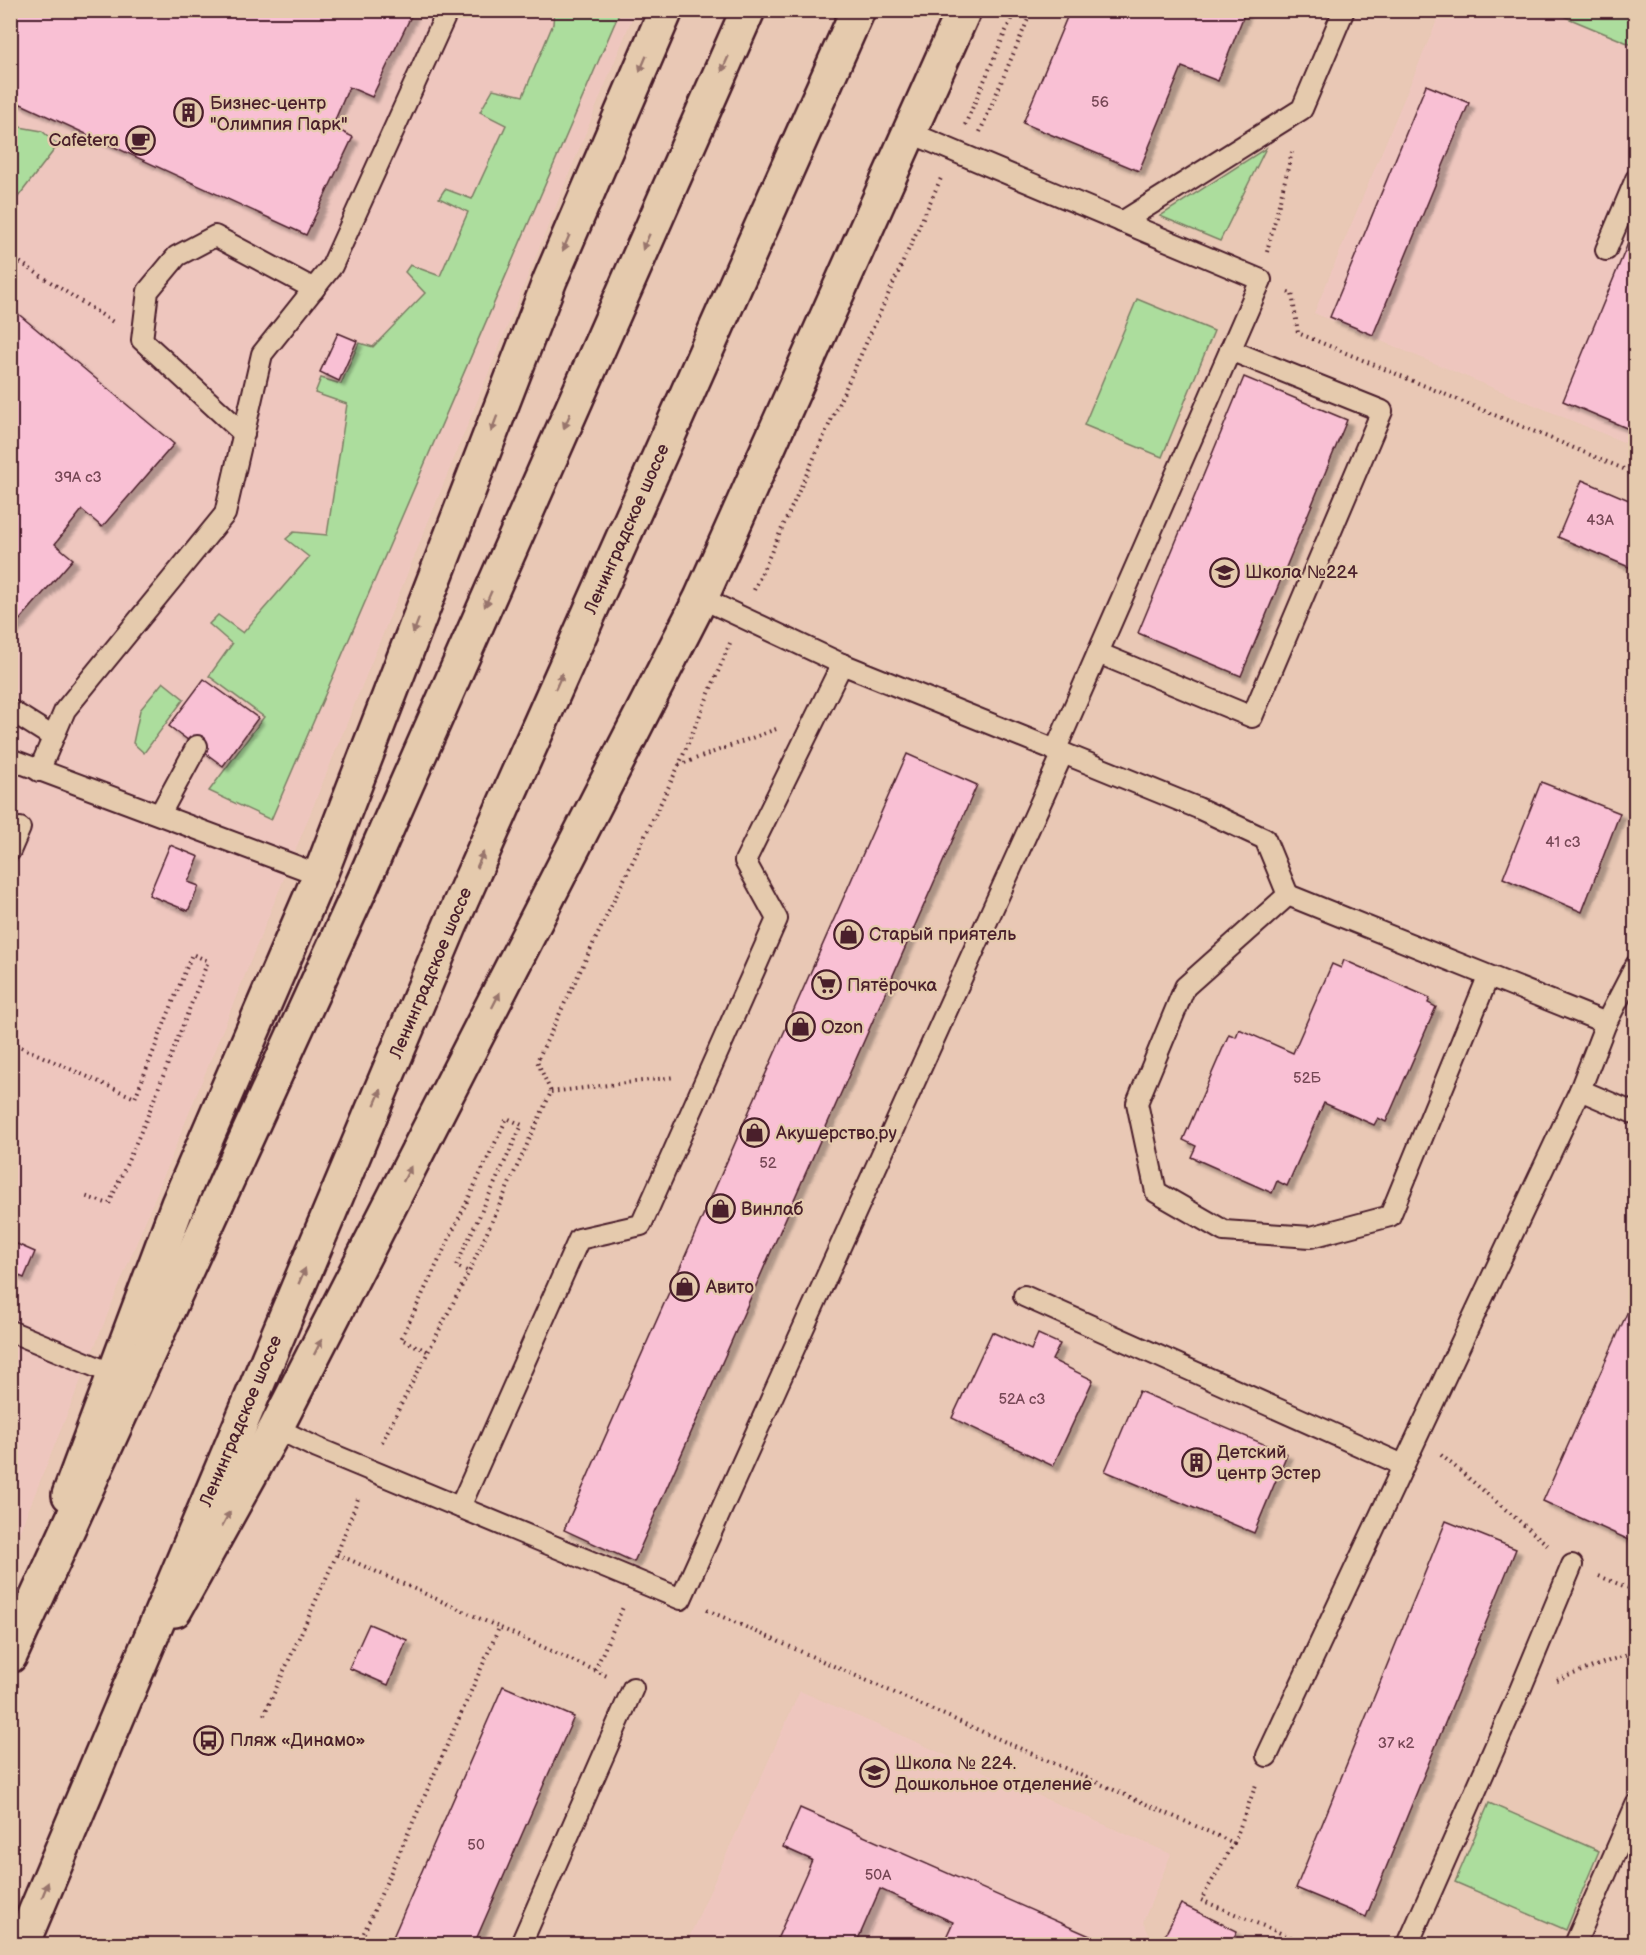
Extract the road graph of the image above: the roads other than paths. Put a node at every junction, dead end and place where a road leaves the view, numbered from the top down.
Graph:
1 (448, 10) edge
2 (666, 10) edge
3 (748, 10) edge
4 (858, 10) edge
5 (964, 10) edge
6 (1344, 10) edge
7 (911, 133) junction
8 (1635, 179) edge
9 (1122, 222) junction
10 (1606, 250) dead end
11 (314, 289) junction
12 (1230, 350) junction
13 (244, 434) junction
14 (701, 598) junction
15 (1098, 653) junction
16 (842, 664) junction
17 (10, 710) edge
18 (53, 737) junction
19 (197, 746) dead end
20 (1059, 752) junction
21 (10, 759) edge
22 (39, 771) junction
23 (160, 814) junction
24 (20, 828) dead end
25 (10, 851) edge
26 (320, 874) junction
27 (1288, 894) junction
28 (1635, 965) edge
29 (1488, 977) junction
30 (1606, 1023) junction
31 (1580, 1090) junction
32 (1635, 1114) edge
33 (1024, 1296) dead end
34 (10, 1331) edge
35 (114, 1374) junction
36 (276, 1428) junction
37 (1403, 1465) junction
38 (460, 1507) junction
39 (1572, 1565) road end
40 (11, 1655) edge
41 (633, 1688) road end
42 (116, 1717) junction
43 (1267, 1756) road end
44 (1635, 1804) edge
45 (22, 1944) edge
46 (520, 1944) edge
47 (1408, 1944) edge
48 (1575, 1944) edge

1 - 11 lane
2 -> 26 main road
3 -> 40 main road
42 -> 4 main road, Ленинградское шоссе
5 - 7 main road
6 - 9 lane
7 - 9 lane
7 - 14 main road
8 - 10 lane
9 - 12 lane
11 - 13 lane
11 - 13 lane
12 - 15 lane
12 - 15 lane
13 - 18 lane
14 - 16 lane
36 -> 14 main road
15 - 20 lane
16 - 20 lane
16 - 38 lane
17 - 18 lane
18 - 22 lane
19 - 23 lane
20 - 27 lane
20 - 38 lane
21 - 22 lane
22 - 23 lane
23 - 26 lane
24 - 25 lane
26 - 35 main road
27 - 29 lane
27 - 29 lane
28 - 30 lane
29 - 30 lane
30 - 31 lane
31 - 32 lane
31 - 37 lane
33 - 37 lane
34 - 35 lane
35 - 40 main road
36 - 38 lane
42 -> 36 main road
37 - 43 lane
39 - 47 lane
41 - 46 lane
45 -> 42 main road, Ленинградское шоссе
44 - 48 lane

